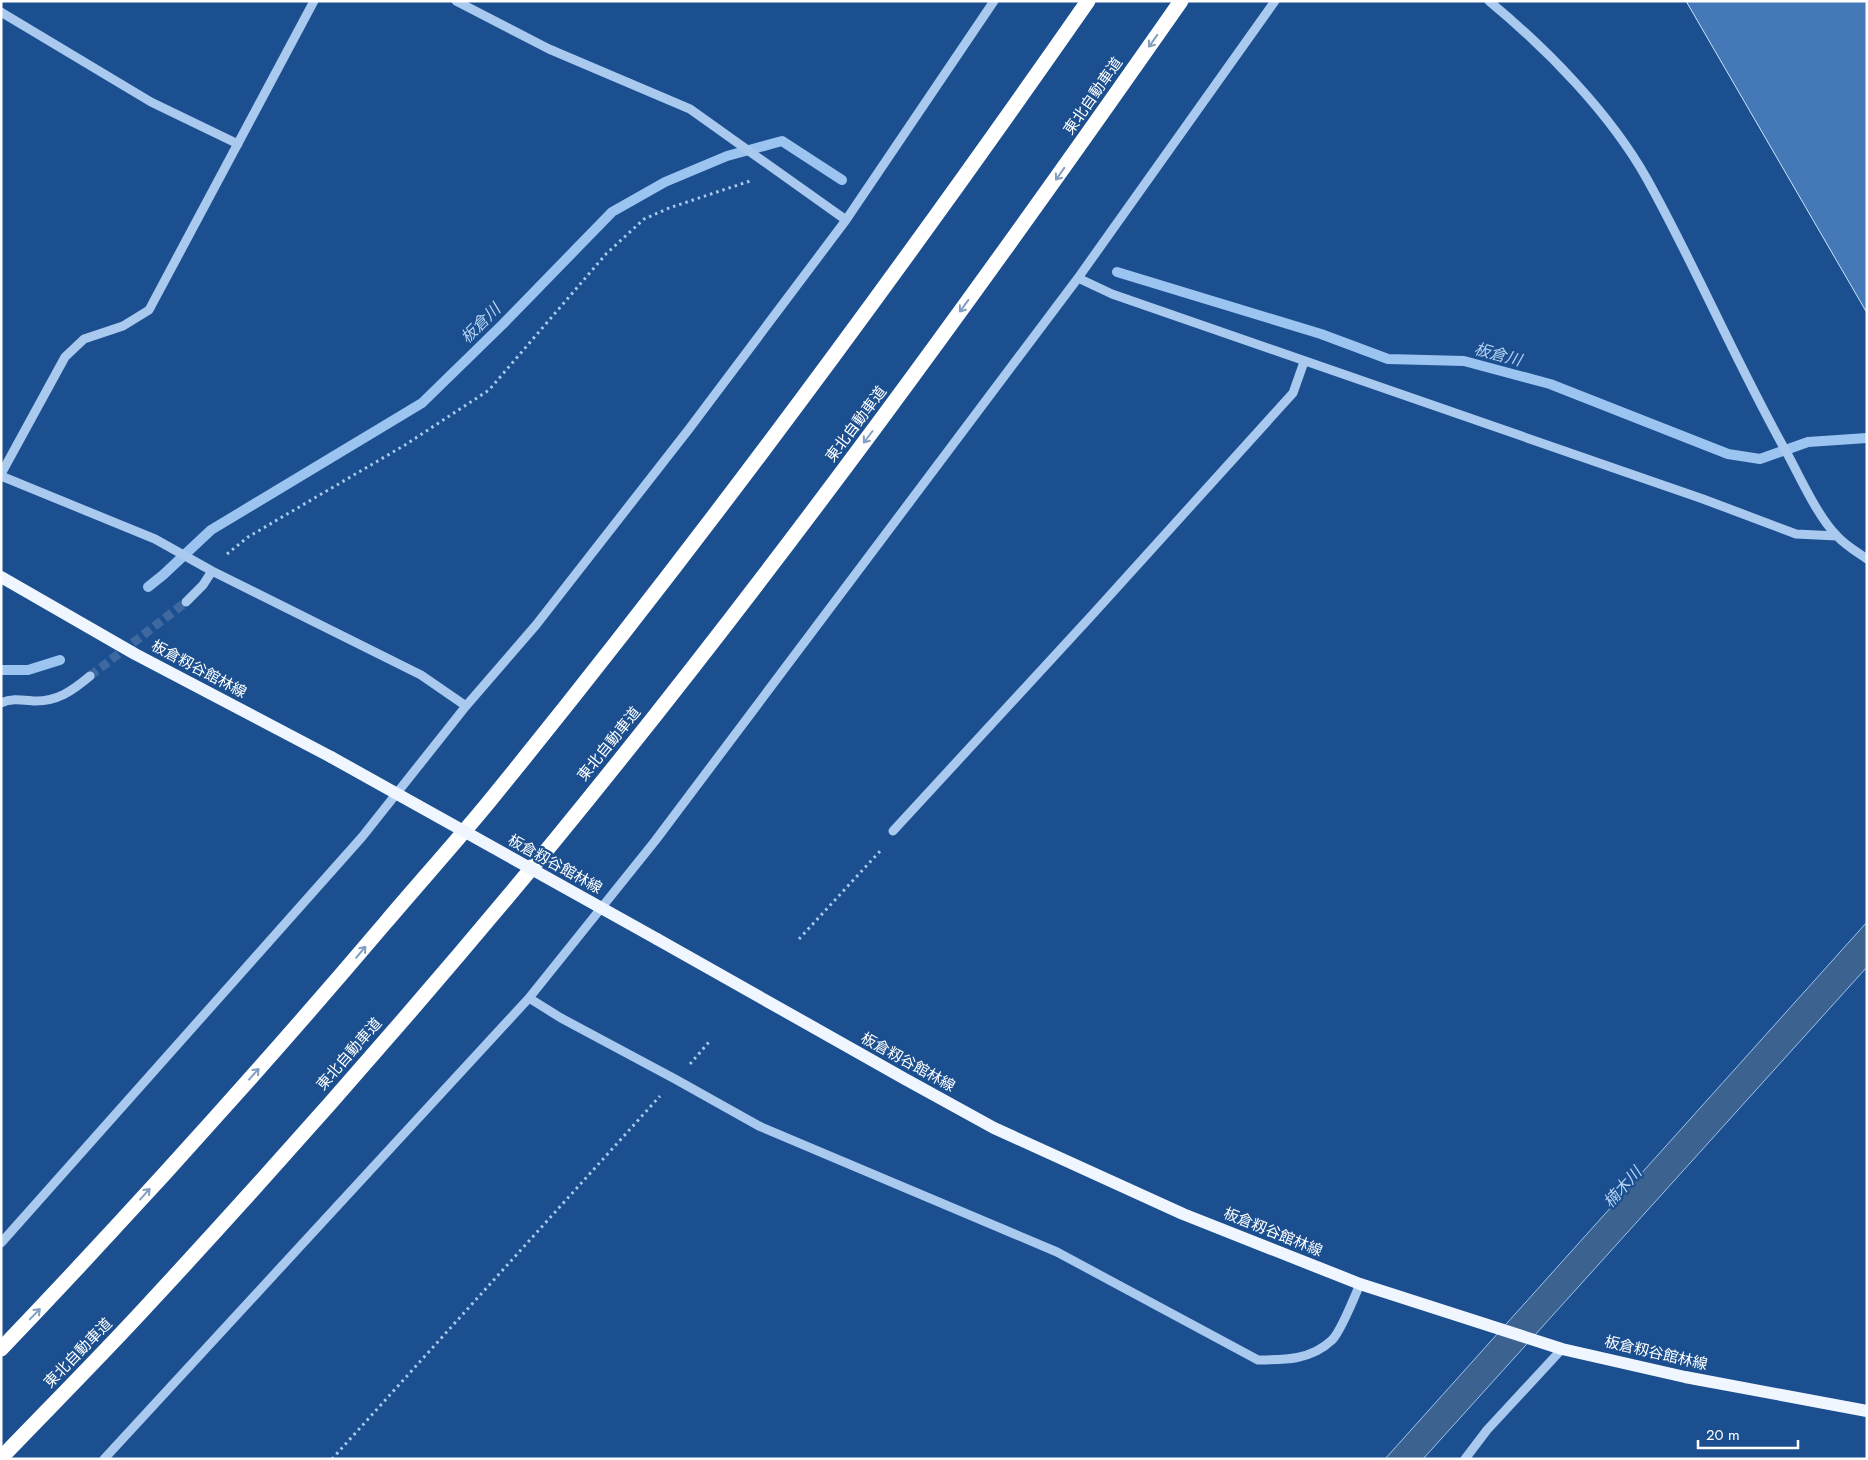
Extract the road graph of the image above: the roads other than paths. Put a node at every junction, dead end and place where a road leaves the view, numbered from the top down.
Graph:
1 (314, 1) edge
2 (456, 1) edge
3 (994, 1) edge
4 (1088, 1) edge
5 (1181, 1) edge
6 (1275, 1) edge
7 (1489, 1) edge
8 (1, 12) edge
9 (238, 144) junction
10 (846, 220) junction
11 (1078, 278) junction
12 (1304, 362) junction
13 (1, 475) edge
14 (1837, 536) junction
15 (1867, 559) edge
16 (212, 571) junction
17 (1, 577) edge
18 (186, 602) tunnel mouth
19 (90, 676) tunnel mouth
20 (1, 703) edge
21 (466, 706) junction
22 (893, 831) road end
23 (529, 998) junction
24 (1, 1243) edge
25 (1360, 1284) junction
26 (1, 1349) edge
27 (1562, 1349) junction
28 (1867, 1411) edge
29 (1, 1458) edge
30 (104, 1459) edge
31 (1465, 1459) edge

1 - 9 street
2 - 10 street
3 - 10 street
26 -> 4 highway
5 -> 29 highway, 東北自動車道
6 - 11 street
7 - 14 street
8 - 9 street
9 - 13 street
10 - 21 street
11 - 12 street
11 - 23 street
12 - 14 street
12 - 22 street
13 - 16 street
14 - 15 street
16 - 18 street
16 - 21 street
17 - 25 main road, 板倉籾谷館林線, bridge
19 - 20 street
21 - 24 street
23 - 25 street
23 - 30 street
25 - 27 main road, 板倉籾谷館林線
27 - 28 main road, 板倉籾谷館林線
27 - 31 street

